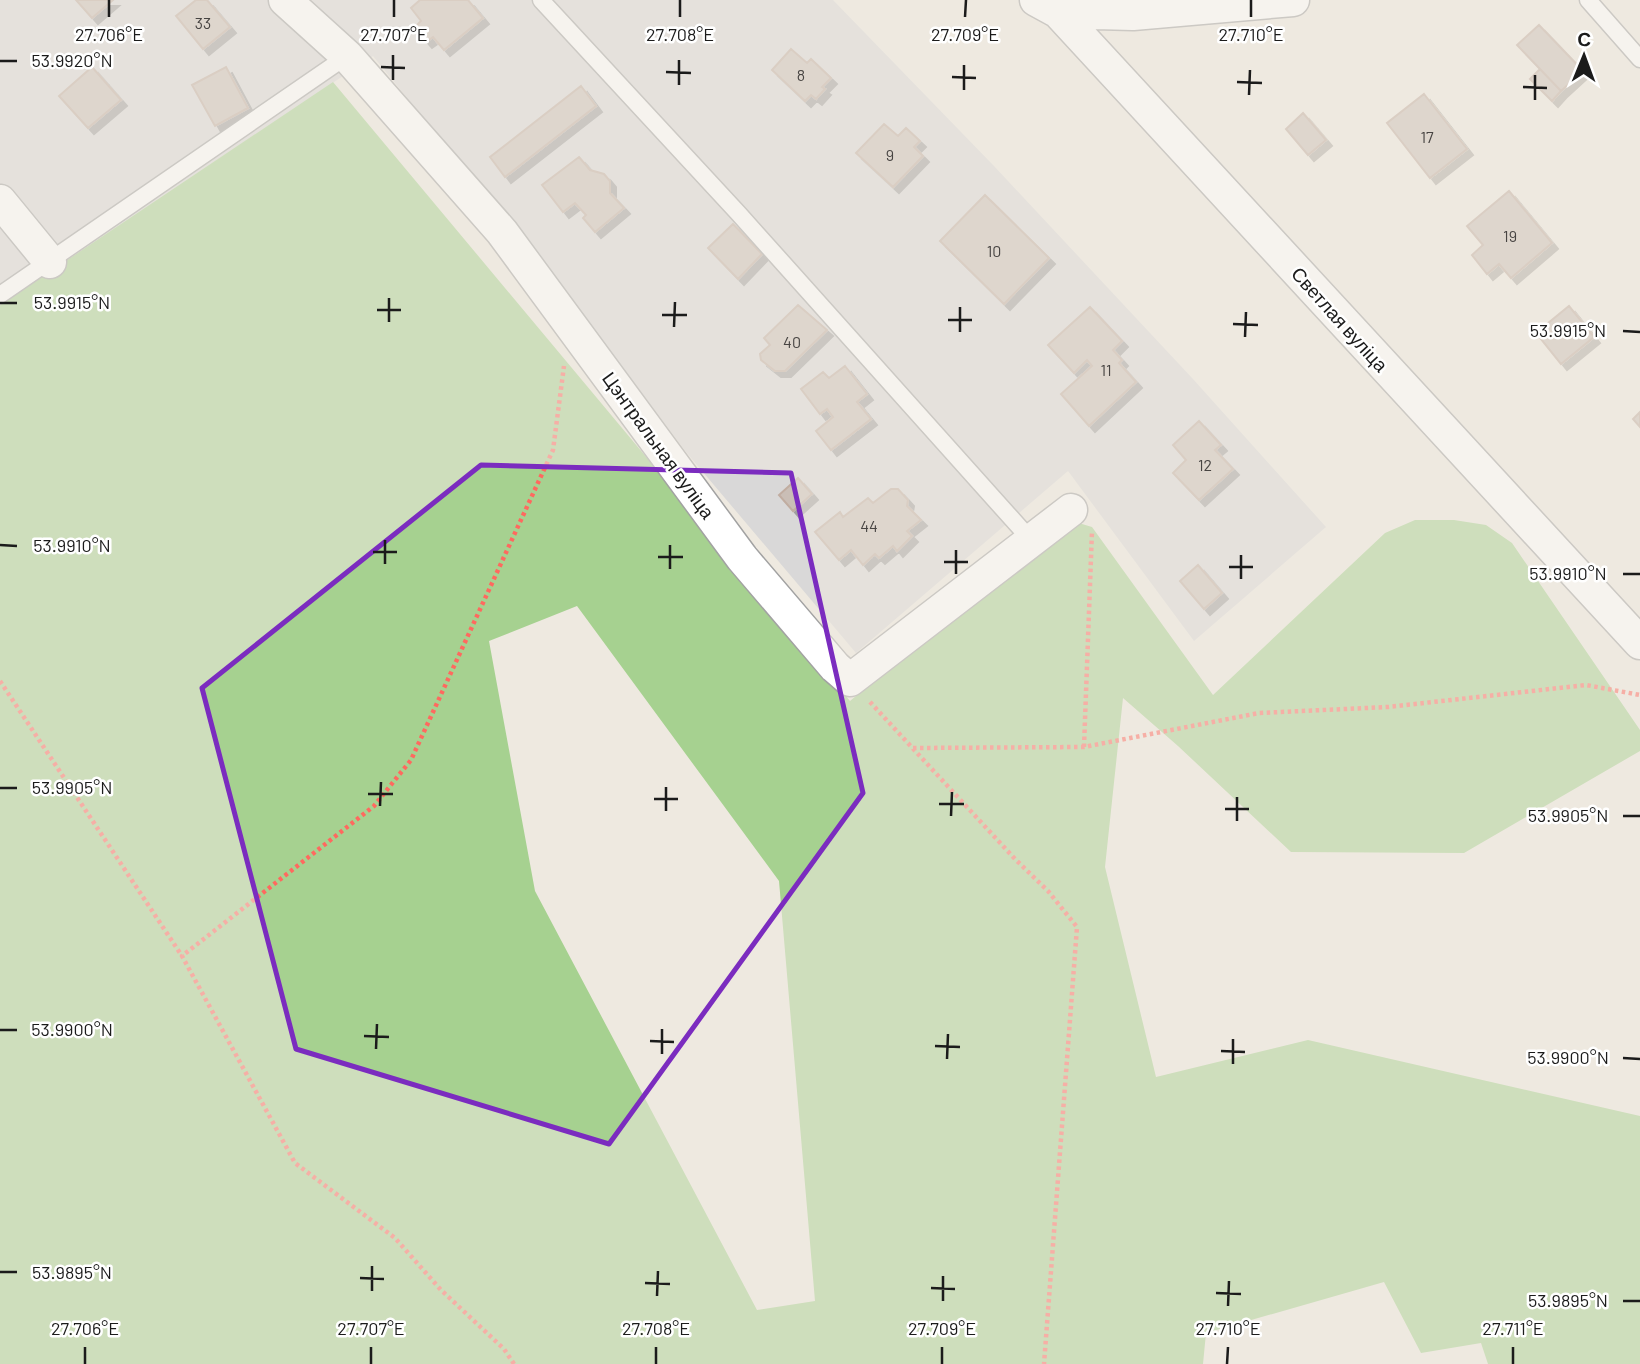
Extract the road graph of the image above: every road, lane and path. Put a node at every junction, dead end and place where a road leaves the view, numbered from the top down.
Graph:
1 (285, 0) edge
2 (541, 0) edge
3 (1293, 0) edge
4 (1588, 0) edge
5 (1203, 5) edge
6 (1047, 6) edge
7 (347, 56) junction
8 (1640, 59) edge
9 (0, 201) edge
10 (50, 262) junction
11 (0, 295) edge
12 (569, 323) junction
13 (1081, 518) joint
14 (1030, 539) junction
15 (1640, 643) edge
16 (850, 680) junction
17 (0, 681) edge
18 (1640, 695) edge
19 (1084, 747) junction
20 (913, 748) junction
21 (181, 956) junction
22 (514, 1364) edge
23 (1044, 1364) edge

1 - 7 street, Цэнтральная вуліца
2 - 14 lane
3 - 5 street
4 - 8 lane
5 - 6 street
6 - 15 street, Светлая вуліца
7 - 10 lane
7 - 12 street, Цэнтральная вуліца
9 - 10 street
10 - 11 lane
12 - 16 street, Цэнтральная вуліца
12 - 21 path
13 - 14 street
13 - 19 path
14 - 16 street
16 - 20 path
17 - 21 path
18 - 19 path
19 - 20 path
20 - 23 path
21 - 22 path

